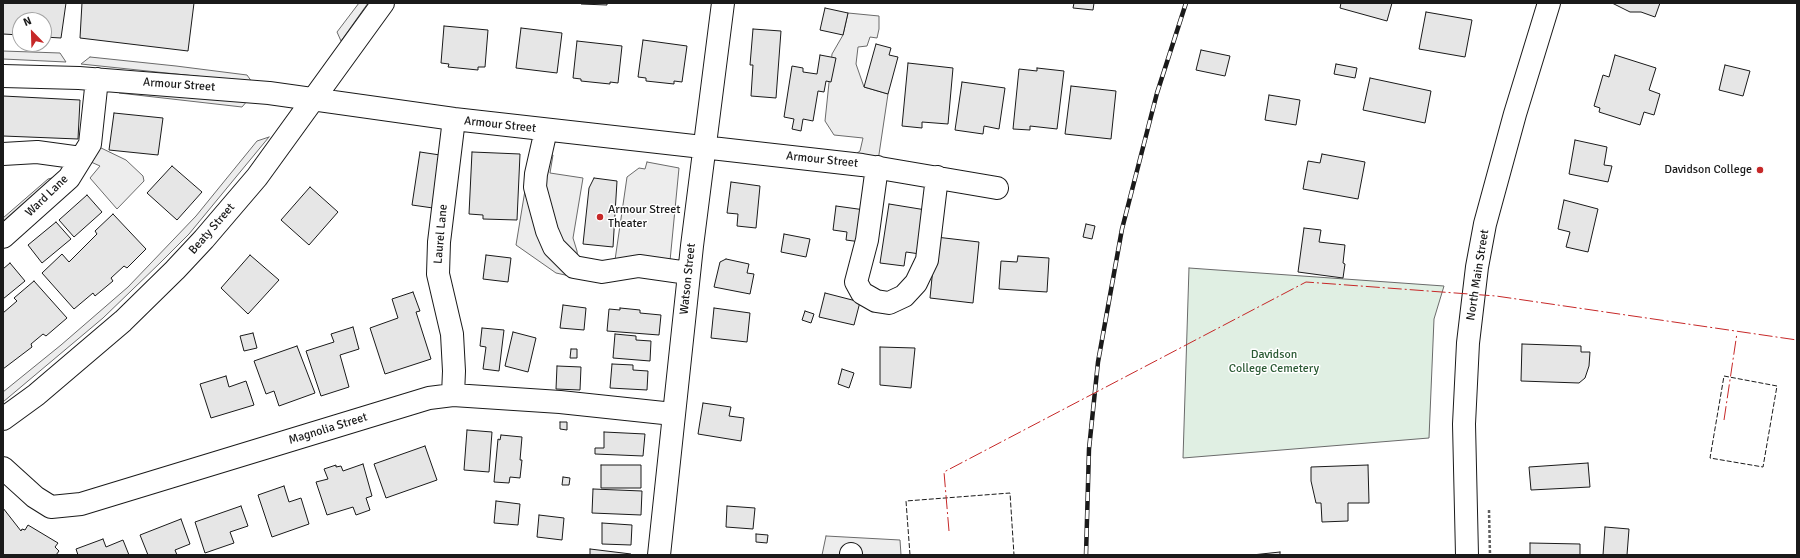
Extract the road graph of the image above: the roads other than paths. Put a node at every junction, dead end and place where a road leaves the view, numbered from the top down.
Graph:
1 (383, 3) edge
2 (723, 3) edge
3 (1549, 3) edge
4 (3, 76) edge
5 (97, 79) junction
6 (313, 99) junction
7 (454, 119) junction
8 (546, 130) junction
9 (704, 147) junction
10 (3, 154) edge
11 (81, 158) junction
12 (877, 167) junction
13 (937, 178) junction
14 (996, 188) dead end
15 (3, 237) edge
16 (688, 273) junction
17 (452, 395) junction
18 (673, 414) junction
19 (3, 420) edge
20 (3, 468) edge
21 (659, 555) edge
22 (1467, 555) edge

1 - 6 street, Beaty Street
2 - 9 street, Watson Street
3 - 22 street, North Main Street
4 - 5 street, Armour Street
5 - 6 street, Armour Street
5 - 11 street, Ward Lane
6 - 7 street, Armour Street
6 - 19 street, Beaty Street
7 - 8 street, Armour Street
7 - 17 street, Laurel Lane
8 - 9 street, Armour Street
8 - 16 street
9 - 12 street, Armour Street
9 - 16 street, Watson Street
10 - 11 street
11 - 15 street, Ward Lane
12 - 13 street, Armour Street
12 - 13 street
13 - 14 street, Armour Street
16 - 18 street, Watson Street
17 - 18 street, Magnolia Street
17 - 20 street, Magnolia Street
18 - 21 street, Watson Street

